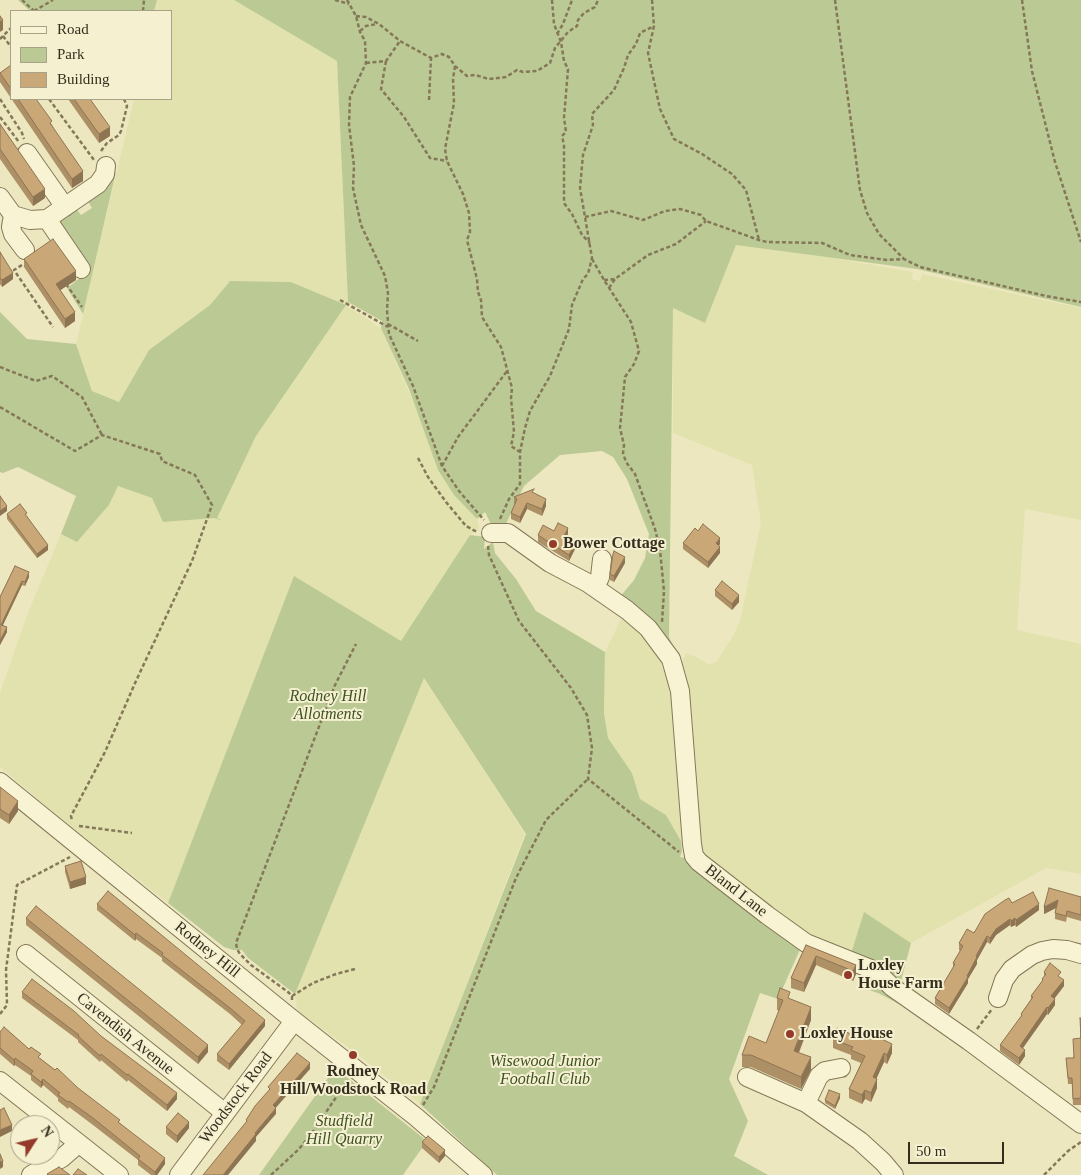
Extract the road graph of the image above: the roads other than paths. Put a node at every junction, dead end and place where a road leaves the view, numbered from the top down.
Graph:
1 (27, 152) road end
2 (102, 164) road end
3 (0, 197) edge
4 (65, 207) junction
5 (13, 215) junction
6 (47, 219) junction
7 (25, 250) road end
8 (81, 270) dead end
9 (491, 533) road end
10 (602, 559) dead end
11 (595, 588) junction
12 (0, 782) edge
13 (26, 954) dead end
14 (1081, 954) edge
15 (998, 998) road end
16 (290, 1018) junction
17 (841, 1068) dead end
18 (747, 1077) dead end
19 (0, 1081) edge
20 (806, 1103) junction
21 (225, 1113) junction
22 (1081, 1124) edge
23 (78, 1144) junction
24 (31, 1175) edge
25 (119, 1175) edge
26 (179, 1175) edge
27 (484, 1175) edge
28 (894, 1175) edge

1 - 4 street
2 - 4 street
3 - 5 street
4 - 6 street
5 - 6 street
5 - 7 street
6 - 8 street
9 - 11 street, Bland Lane
10 - 11 street
11 - 22 street, Bland Lane
12 - 16 street, Rodney Hill
13 - 21 street, Cavendish Avenue
14 - 15 street
16 - 21 street, Woodstock Road
16 - 27 street, Rodney Hill
17 - 20 street
18 - 20 street
19 - 23 street
20 - 28 street
21 - 26 street, Woodstock Road
23 - 24 street
23 - 25 street

